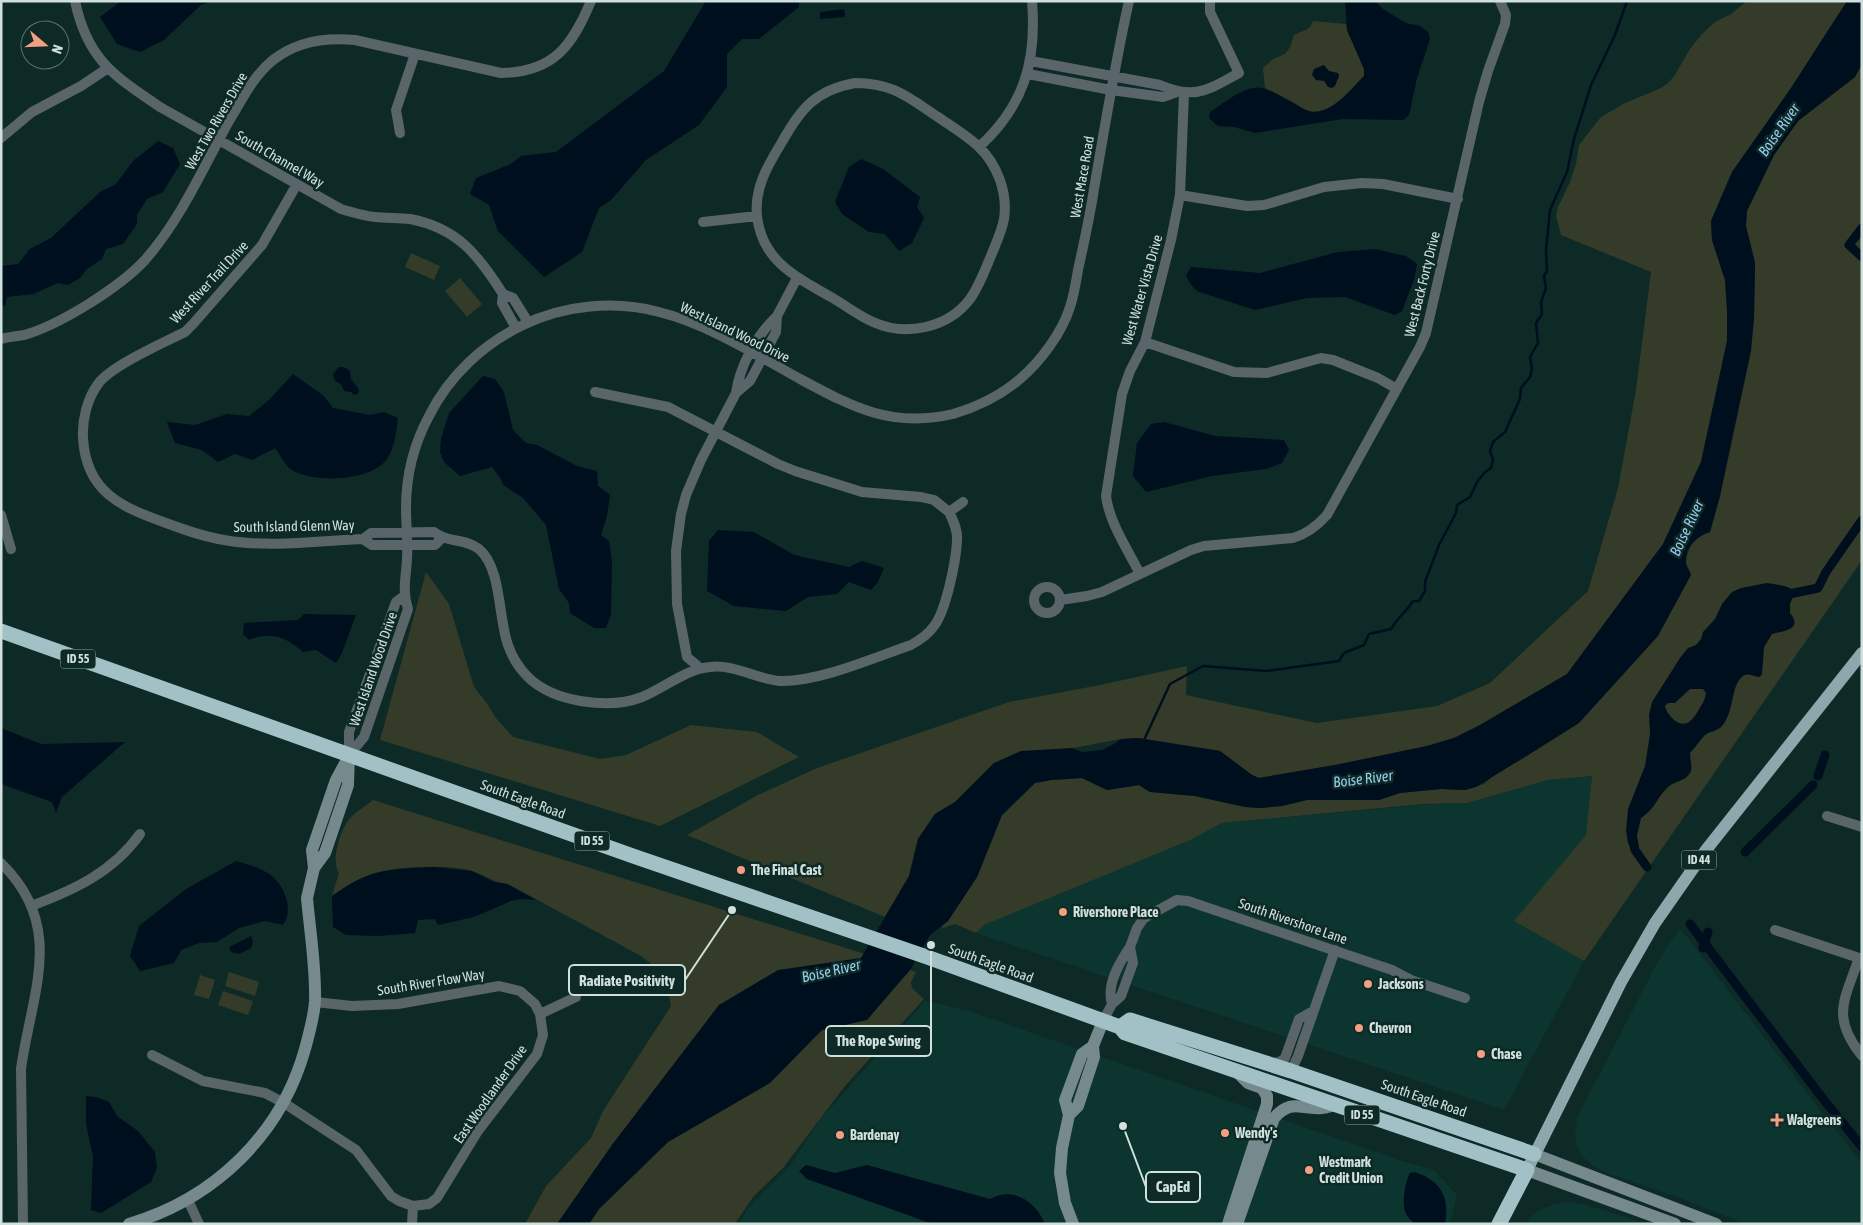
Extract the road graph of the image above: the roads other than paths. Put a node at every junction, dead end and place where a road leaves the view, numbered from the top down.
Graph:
1 (75, 1) edge
2 (591, 1) edge
3 (1032, 1) edge
4 (1129, 1) edge
5 (1210, 1) edge
6 (1502, 5) edge
7 (415, 54) junction
8 (1031, 61) junction
9 (108, 68) junction
10 (1074, 69) junction
11 (1028, 74) junction
12 (1113, 76) junction
13 (1072, 83) junction
14 (1111, 90) junction
15 (1181, 93) junction
16 (400, 133) dead end
17 (1, 138) edge
18 (219, 140) junction
19 (979, 147) junction
20 (297, 184) junction
21 (1180, 195) junction
22 (1458, 200) junction
23 (757, 216) junction
24 (703, 222) dead end
25 (797, 278) junction
26 (503, 294) junction
27 (777, 316) junction
28 (528, 322) junction
29 (516, 328) junction
30 (1, 339) edge
31 (1145, 342) junction
32 (1046, 352) joint
33 (750, 353) junction
34 (763, 359) junction
35 (1397, 389) junction
36 (595, 392) dead end
37 (736, 393) junction
38 (716, 431) junction
39 (113, 499) joint
40 (963, 502) dead end
41 (949, 512) junction
42 (1, 515) edge
43 (407, 533) junction
44 (442, 538) junction
45 (363, 539) junction
46 (407, 545) junction
47 (10, 549) dead end
48 (1140, 574) junction
49 (404, 596) junction
50 (1060, 600) dead end
51 (1, 631) edge
52 (1862, 653) edge
53 (700, 668) junction
54 (349, 755) junction
55 (1827, 816) dead end
56 (1862, 827) edge
57 (140, 834) dead end
58 (4, 865) edge
59 (31, 906) junction
60 (1775, 930) dead end
61 (1334, 950) junction
62 (1860, 958) edge
63 (576, 996) dead end
64 (1465, 998) dead end
65 (315, 1002) junction
66 (1313, 1011) junction
67 (540, 1014) junction
68 (1103, 1022) junction
69 (1120, 1027) junction
70 (152, 1055) dead end
71 (1862, 1056) edge
72 (1268, 1063) junction
73 (1233, 1069) junction
74 (1291, 1071) junction
75 (284, 1102) junction
76 (1334, 1105) junction
77 (1534, 1154) junction
78 (1526, 1170) junction
79 (188, 1200) junction
80 (413, 1206) junction
81 (24, 1224) edge
82 (129, 1224) edge
83 (199, 1224) edge
84 (412, 1224) edge
85 (1073, 1224) edge
86 (1228, 1224) edge
87 (1237, 1224) edge
88 (1499, 1224) edge
89 (1675, 1224) edge
90 (1716, 1224) edge

1 - 9 street, South Channel Way
2 - 7 street, West Two Rivers Drive
3 - 8 street
4 - 12 street, West Mace Road
5 - 15 street
6 - 22 street, West Back Forty Drive
7 - 16 street
7 - 18 street, West Two Rivers Drive
8 - 10 street
8 - 11 street
9 - 17 street
9 - 18 street, South Channel Way
10 - 12 street
10 - 13 street
11 - 13 street
11 - 19 street
12 - 14 street, West Mace Road
12 - 15 street
13 - 14 street
14 - 15 street
14 - 32 street, West Mace Road
15 - 21 street, West Water Vista Drive
18 - 20 street, South Channel Way
18 - 30 street, West Two Rivers Drive
19 - 23 street
19 - 25 street
20 - 26 street, South Channel Way
20 - 39 street, West River Trail Drive
21 - 22 street
21 - 31 street, West Water Vista Drive
22 - 35 street, West Back Forty Drive
23 - 24 street
23 - 25 street
25 - 27 street
26 - 28 street, South Channel Way
26 - 29 street, South Channel Way
27 - 33 street
27 - 34 street
28 - 29 street, West Island Wood Drive
28 - 33 street, West Island Wood Drive
29 - 43 street, West Island Wood Drive
31 - 35 street
31 - 48 street, West Water Vista Drive
32 - 34 street, West Island Wood Drive
33 - 34 street, West Island Wood Drive
33 - 37 street
34 - 37 street
35 - 48 street, West Back Forty Drive
36 - 38 street
37 - 38 street
38 - 41 street
38 - 53 street
39 - 45 street, South Island Glenn Way
40 - 41 street
41 - 53 street, South Island Glenn Way
42 - 47 street
43 - 44 street, South Island Glenn Way
43 - 45 street, South Island Glenn Way
43 - 46 street, West Island Wood Drive
44 - 46 street, South Island Glenn Way
44 - 53 street, South Island Glenn Way
45 - 46 street, South Island Glenn Way
46 - 49 street, West Island Wood Drive
48 - 50 street
49 - 54 street, West Island Wood Drive
49 - 54 street, West Island Wood Drive
51 - 54 highway, South Eagle Road / ID 55
52 - 77 main road, ID 44
54 - 65 street
54 - 68 highway, South Eagle Road / ID 55
55 - 56 street
57 - 59 street
58 - 59 street
59 - 81 street
60 - 62 street
61 - 64 street, South Rivershore Lane
61 - 66 street
61 - 68 street, South Rivershore Lane
62 - 71 street
63 - 67 street
65 - 67 street, South River Flow Way
65 - 75 street
66 - 72 street
66 - 74 street
67 - 80 street, East Woodlander Drive
68 - 69 highway, South Eagle Road / ID 55
68 - 85 street
69 - 72 highway, South Eagle Road / ID 55
69 - 73 highway, South Eagle Road / ID 55
70 - 75 street
72 - 74 highway, South Eagle Road / ID 55
73 - 74 highway
73 - 76 highway, South Eagle Road / ID 55
73 - 86 street
74 - 77 highway, South Eagle Road / ID 55
75 - 79 street
75 - 80 street
76 - 78 highway, South Eagle Road / ID 55
76 - 87 street
77 - 78 main road, ID 44
77 - 90 street, South Eagle Road
78 - 88 highway, ID 44
78 - 89 street, South Eagle Road
79 - 82 street
79 - 83 street
80 - 84 street

